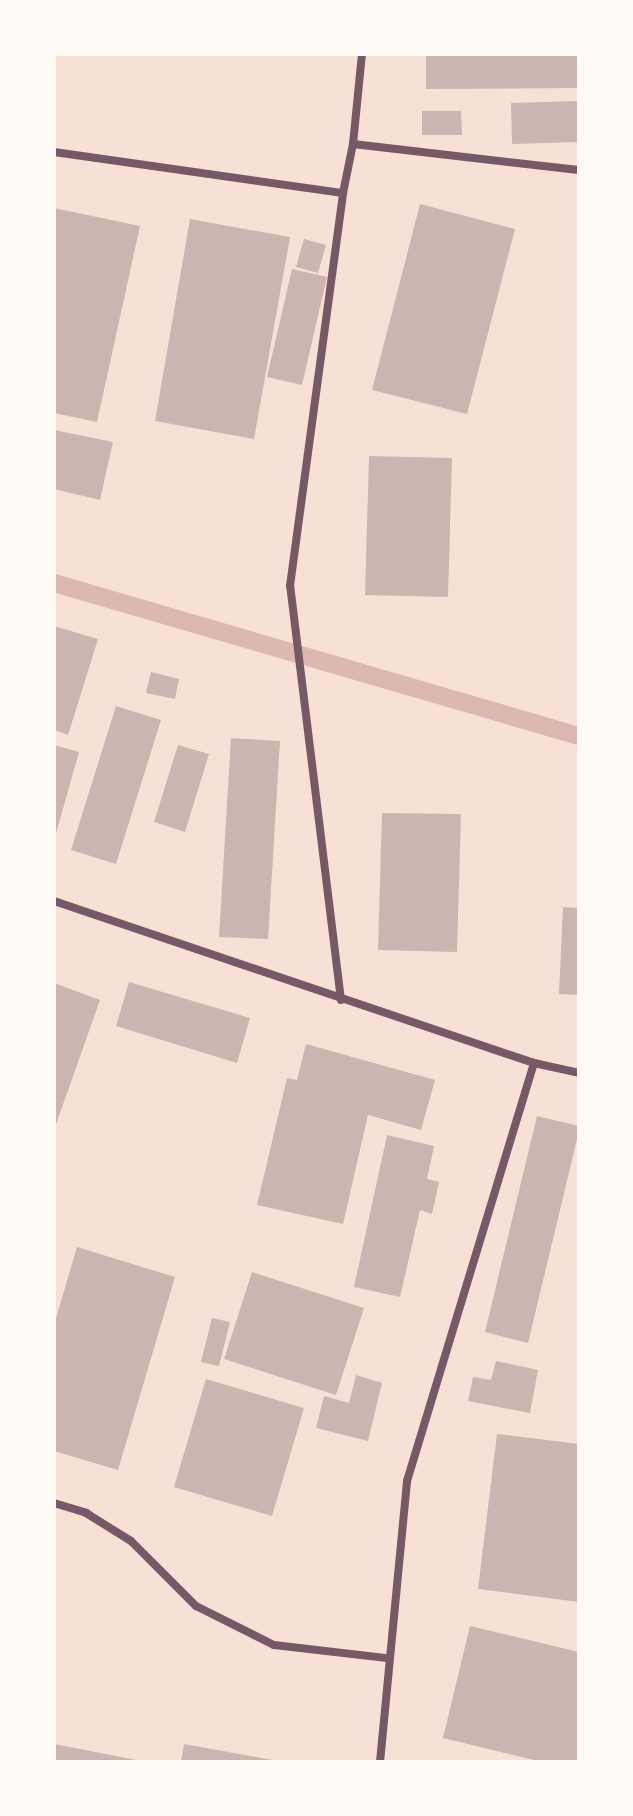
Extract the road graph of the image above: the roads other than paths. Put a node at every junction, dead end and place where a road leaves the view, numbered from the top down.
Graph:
1 (362, 54) edge
2 (353, 144) junction
3 (54, 152) edge
4 (579, 170) edge
5 (343, 193) junction
6 (54, 901) edge
7 (341, 1000) junction
8 (534, 1063) junction
9 (579, 1073) edge
10 (54, 1503) edge
11 (387, 1658) junction
12 (380, 1762) edge

1 - 2 street
2 - 4 street
2 - 5 street
3 - 5 street
5 - 7 street
6 - 7 street
7 - 8 street
8 - 9 street
8 - 11 street
10 - 11 street
11 - 12 street

